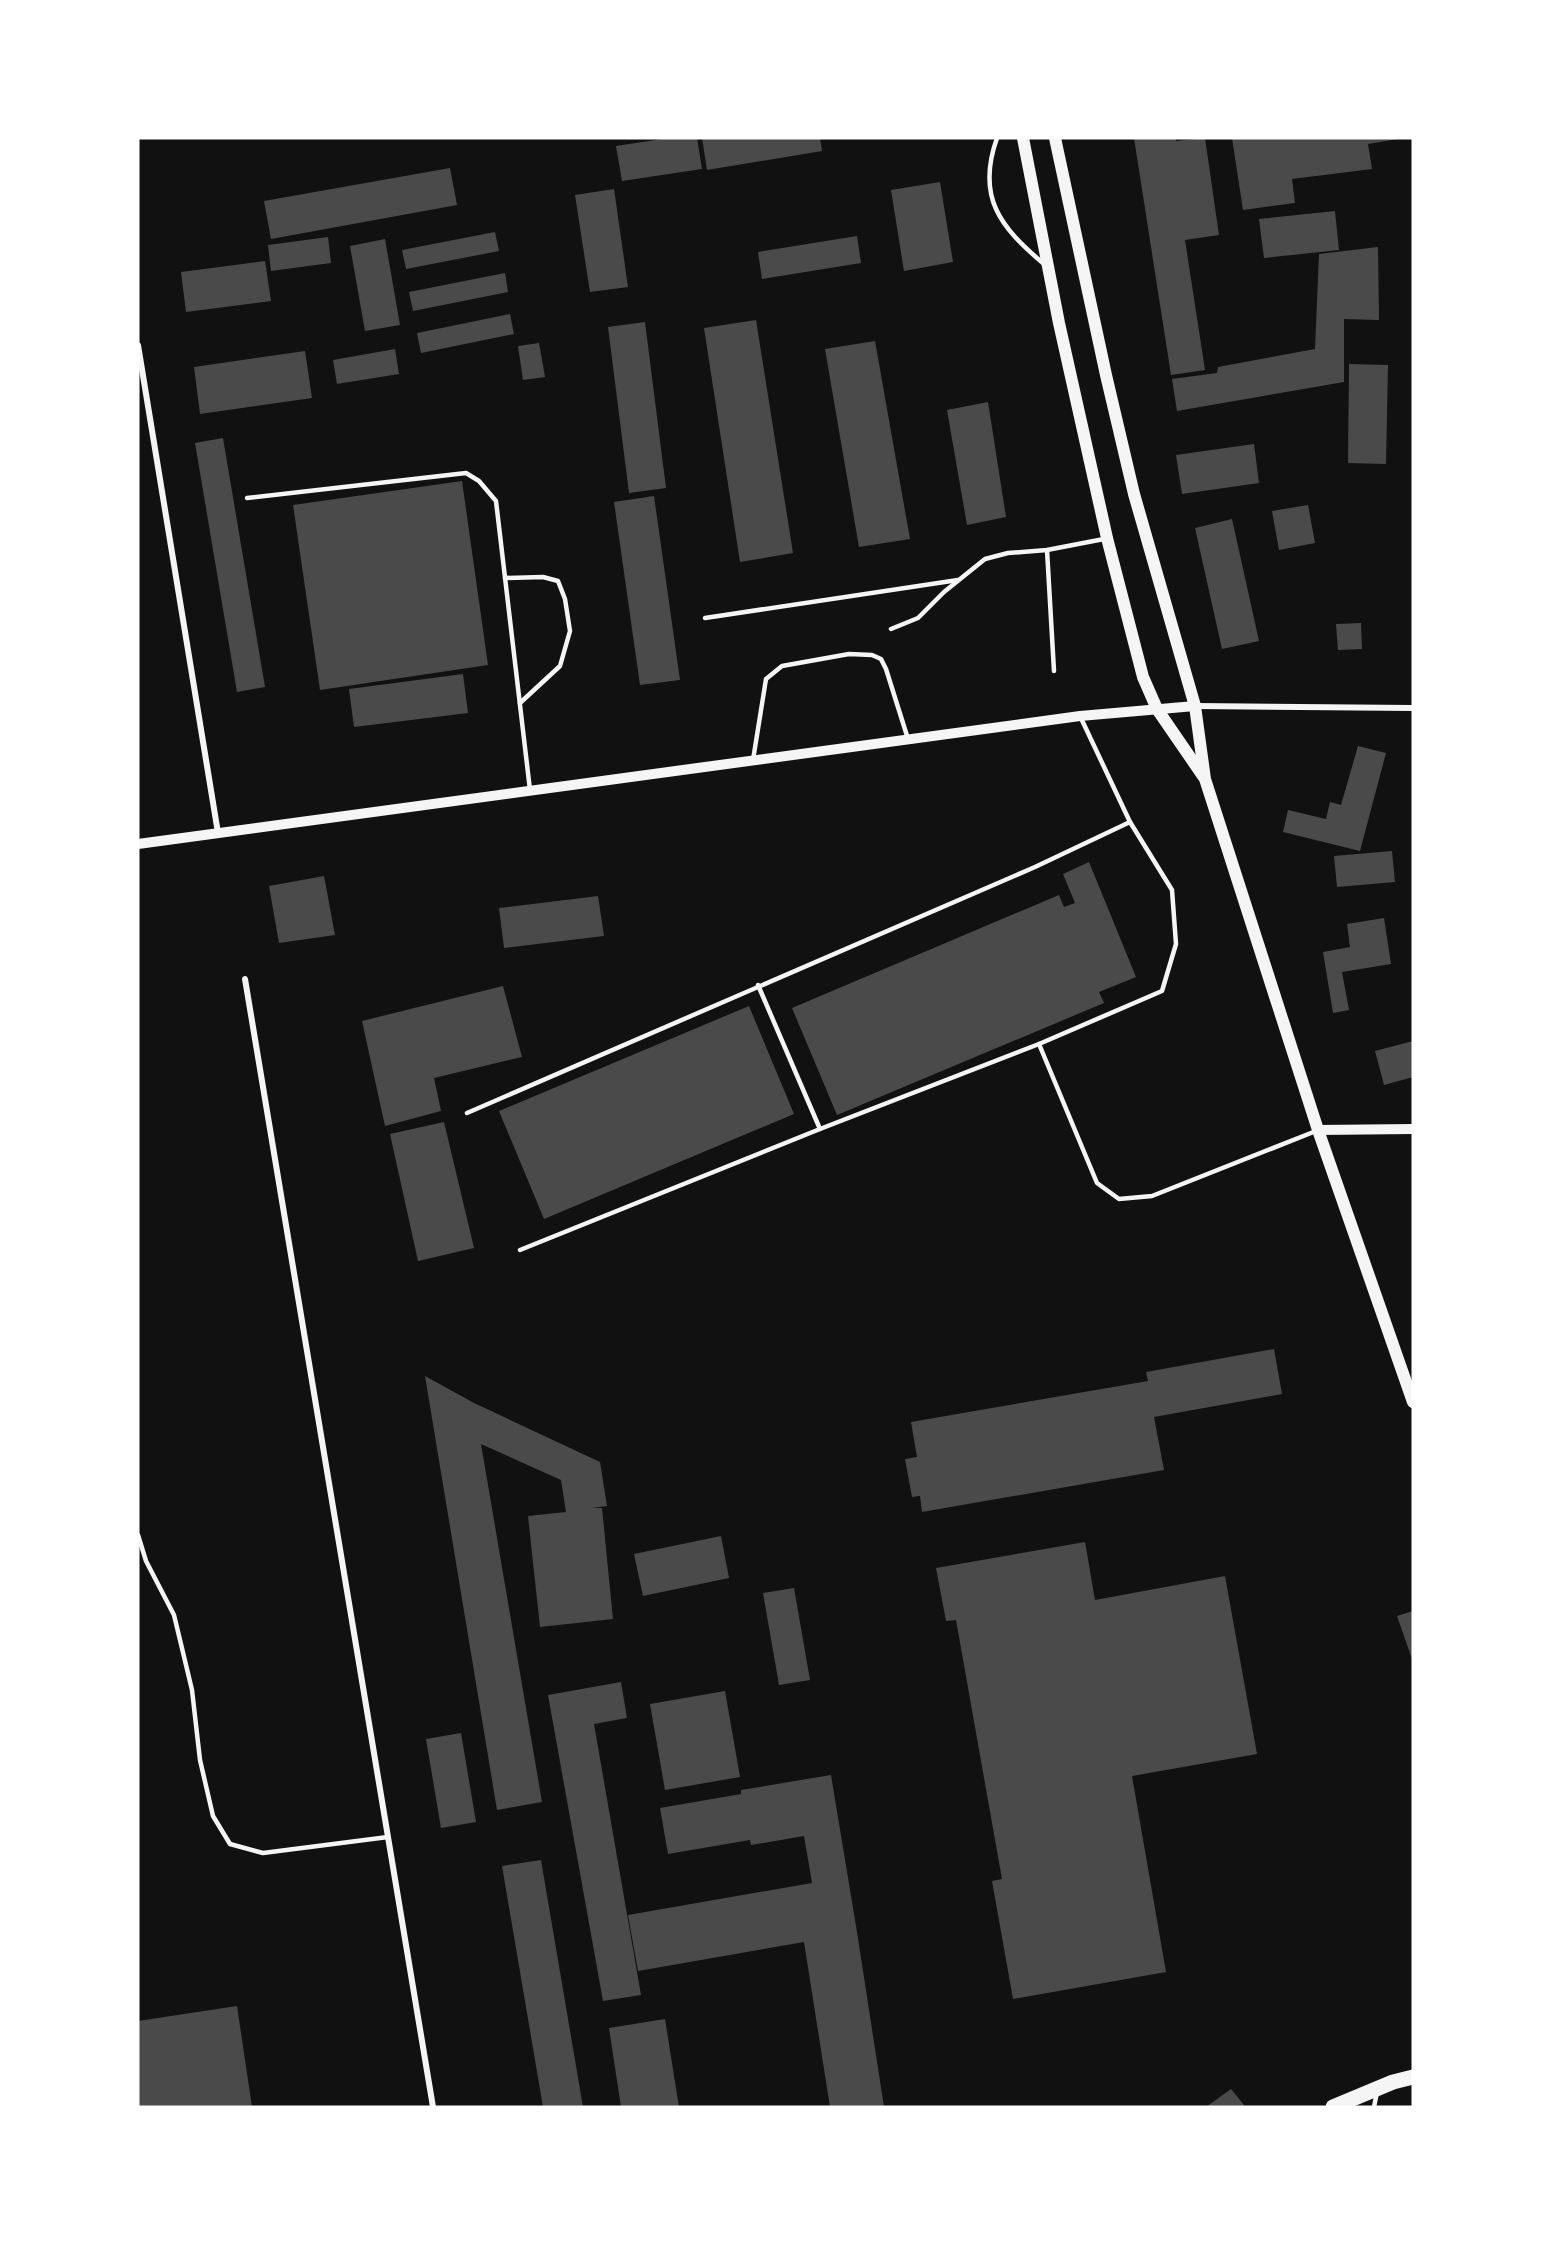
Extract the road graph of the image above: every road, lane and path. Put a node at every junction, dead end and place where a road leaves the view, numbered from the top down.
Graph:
1 (997, 138) edge
2 (1023, 138) edge
3 (1055, 138) edge
4 (1048, 267) junction
5 (138, 345) edge
6 (247, 498) dead end
7 (1107, 538) junction
8 (1047, 550) junction
9 (505, 578) junction
10 (958, 580) junction
11 (705, 618) dead end
12 (891, 629) dead end
13 (1054, 671) dead end
14 (520, 703) junction
15 (1195, 706) junction
16 (1413, 708) edge
17 (1157, 710) junction
18 (1080, 716) junction
19 (908, 739) junction
20 (753, 760) junction
21 (1205, 779) junction
22 (530, 790) junction
23 (1130, 822) junction
24 (218, 833) junction
25 (138, 844) edge
26 (245, 979) dead end
27 (758, 986) junction
28 (1040, 1044) junction
29 (467, 1113) dead end
30 (820, 1129) junction
31 (1413, 1129) edge
32 (1318, 1130) junction
33 (520, 1250) dead end
34 (1413, 1402) edge
35 (138, 1535) edge
36 (388, 1837) junction
37 (1413, 2077) edge
38 (1378, 2088) junction
39 (433, 2107) edge
40 (1333, 2107) edge
41 (1374, 2107) edge

1 - 4 lane
2 - 4 main road
3 - 15 main road
4 - 7 main road
5 - 24 street
6 - 9 lane
7 - 8 lane
7 - 17 main road
8 - 10 lane
8 - 13 lane
9 - 14 lane
9 - 14 lane
10 - 11 lane
10 - 12 lane
14 - 22 lane
15 - 16 street
15 - 17 street
15 - 21 main road
17 - 18 street
17 - 21 main road
18 - 19 street
18 - 23 lane
19 - 20 street
19 - 20 lane
20 - 22 street
21 - 32 main road
22 - 24 street
23 - 27 lane
23 - 28 lane
24 - 25 street
26 - 36 street
27 - 29 lane
27 - 30 lane
28 - 30 lane
28 - 32 lane
30 - 33 lane
31 - 32 street
32 - 34 main road
35 - 36 lane
36 - 39 street
37 - 38 main road
38 - 40 main road
38 - 41 lane

